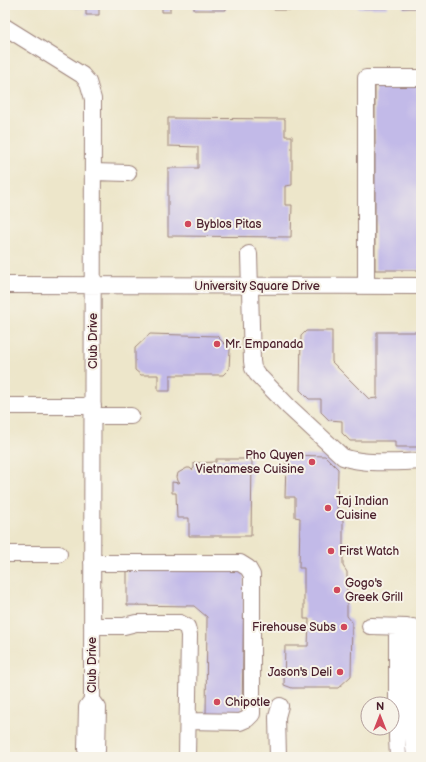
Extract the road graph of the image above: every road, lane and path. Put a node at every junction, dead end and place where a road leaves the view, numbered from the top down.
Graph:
1 (5, 27) edge
2 (421, 78) edge
3 (93, 172) junction
4 (128, 173) dead end
5 (249, 254) dead end
6 (5, 285) edge
7 (93, 286) junction
8 (250, 286) junction
9 (366, 286) junction
10 (421, 286) edge
11 (5, 406) edge
12 (93, 411) junction
13 (131, 416) dead end
14 (421, 461) edge
15 (5, 554) edge
16 (59, 554) dead end
17 (92, 563) junction
18 (92, 626) junction
19 (370, 626) dead end
20 (397, 627) junction
21 (417, 627) edge
22 (92, 700) junction
23 (280, 706) dead end
24 (188, 721) junction
25 (89, 757) edge
26 (95, 757) edge
27 (187, 757) edge
28 (278, 757) edge
29 (398, 757) edge
30 (415, 757) edge

1 - 3 street, Club Drive
2 - 9 street
3 - 4 street
3 - 7 street, Club Drive
5 - 8 street
6 - 7 street, University Square Drive
7 - 8 street, University Square Drive
7 - 12 street, Club Drive
8 - 9 street, University Square Drive
8 - 14 street
9 - 10 street, University Square Drive
11 - 12 street
12 - 13 street
12 - 17 street, Club Drive
15 - 16 street
17 - 18 street, Club Drive
17 - 24 street
18 - 22 street, Club Drive
18 - 24 street
19 - 20 street
20 - 21 street
20 - 29 street
21 - 30 street
22 - 25 street, Club Drive
22 - 26 street, Club Drive
23 - 28 street
24 - 27 street

